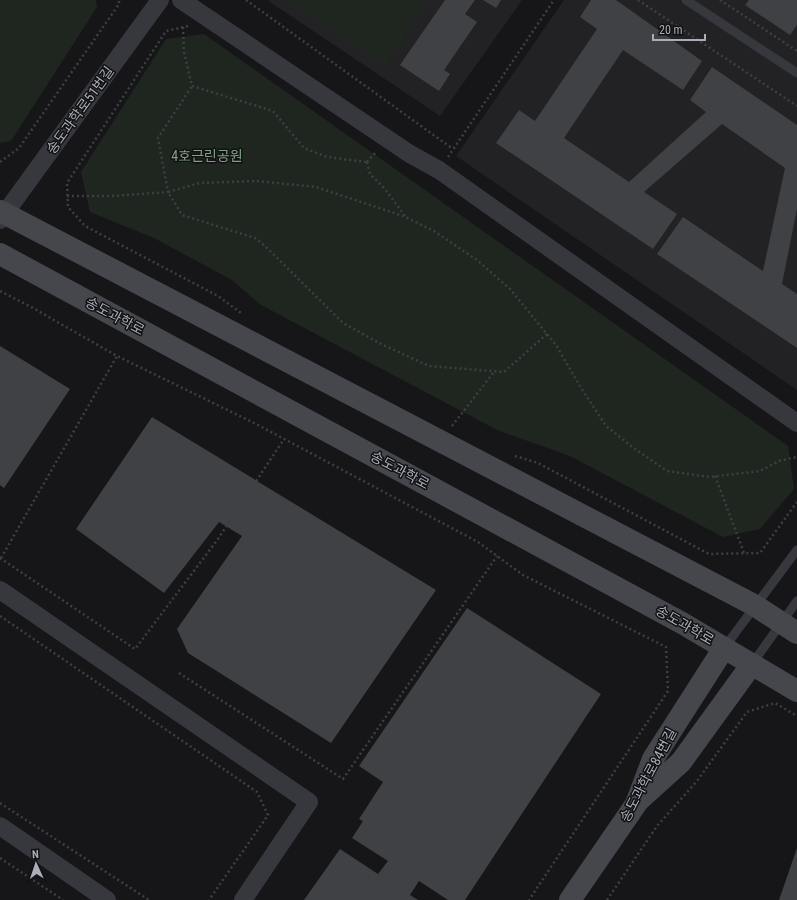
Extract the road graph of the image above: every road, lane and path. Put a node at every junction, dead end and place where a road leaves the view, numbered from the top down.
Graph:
1 (119, 0) edge
2 (160, 0) edge
3 (181, 0) edge
4 (246, 0) edge
5 (554, 0) edge
6 (638, 0) edge
7 (686, 0) edge
8 (720, 0) edge
9 (192, 25) dead end
10 (183, 27) junction
11 (797, 51) edge
12 (797, 73) edge
13 (192, 86) junction
14 (797, 106) edge
15 (378, 149) dead end
16 (453, 149) junction
17 (0, 162) edge
18 (367, 162) junction
19 (439, 170) junction
20 (168, 192) junction
21 (67, 196) junction
22 (2, 215) edge
23 (406, 217) junction
24 (0, 254) edge
25 (0, 291) edge
26 (246, 317) dead end
27 (547, 334) junction
28 (117, 356) junction
29 (494, 371) junction
30 (797, 423) edge
31 (451, 428) dead end
32 (284, 439) junction
33 (511, 455) dead end
34 (797, 457) edge
35 (715, 476) junction
36 (797, 502) edge
37 (797, 550) edge
38 (744, 553) junction
39 (497, 556) junction
40 (1, 558) edge
41 (0, 590) edge
42 (797, 602) edge
43 (754, 605) junction
44 (0, 616) edge
45 (789, 628) edge
46 (724, 648) junction
47 (752, 664) junction
48 (179, 673) dead end
49 (797, 692) edge
50 (797, 716) edge
51 (0, 803) edge
52 (636, 804) junction
53 (0, 826) edge
54 (0, 858) edge
55 (63, 900) edge
56 (107, 900) edge
57 (149, 900) edge
58 (209, 900) edge
59 (243, 900) edge
60 (530, 900) edge
61 (570, 900) edge
62 (607, 900) edge

1 - 17 path
2 - 22 street, 송도과학로51번길
3 - 19 street
4 - 16 path
5 - 16 path
6 - 14 path
7 - 12 lane
8 - 11 path
9 - 10 path
10 - 13 path
10 - 21 path
13 - 18 path
13 - 20 path
15 - 18 path
16 - 19 path
18 - 23 path
19 - 30 street
20 - 21 path
20 - 23 path
20 - 29 path
21 - 26 path
22 - 43 main road
23 - 27 path
24 - 46 main road, 송도과학로
25 - 28 path
27 - 29 path
27 - 35 path
28 - 32 path
28 - 40 path
29 - 31 path
32 - 39 path
32 - 40 path
33 - 38 path
34 - 35 path
35 - 38 path
36 - 38 path
37 - 43 lane
39 - 48 path
39 - 60 path
41 - 59 street
42 - 45 lane
43 - 45 main road
43 - 46 lane
44 - 58 path
45 - 47 lane
46 - 47 main road, 송도과학로
46 - 52 main road, 송도과학로84번길
47 - 49 main road, 송도과학로
47 - 52 main road
50 - 62 path
51 - 57 path
52 - 61 main road, 송도과학로84번길
53 - 56 street
54 - 55 path

